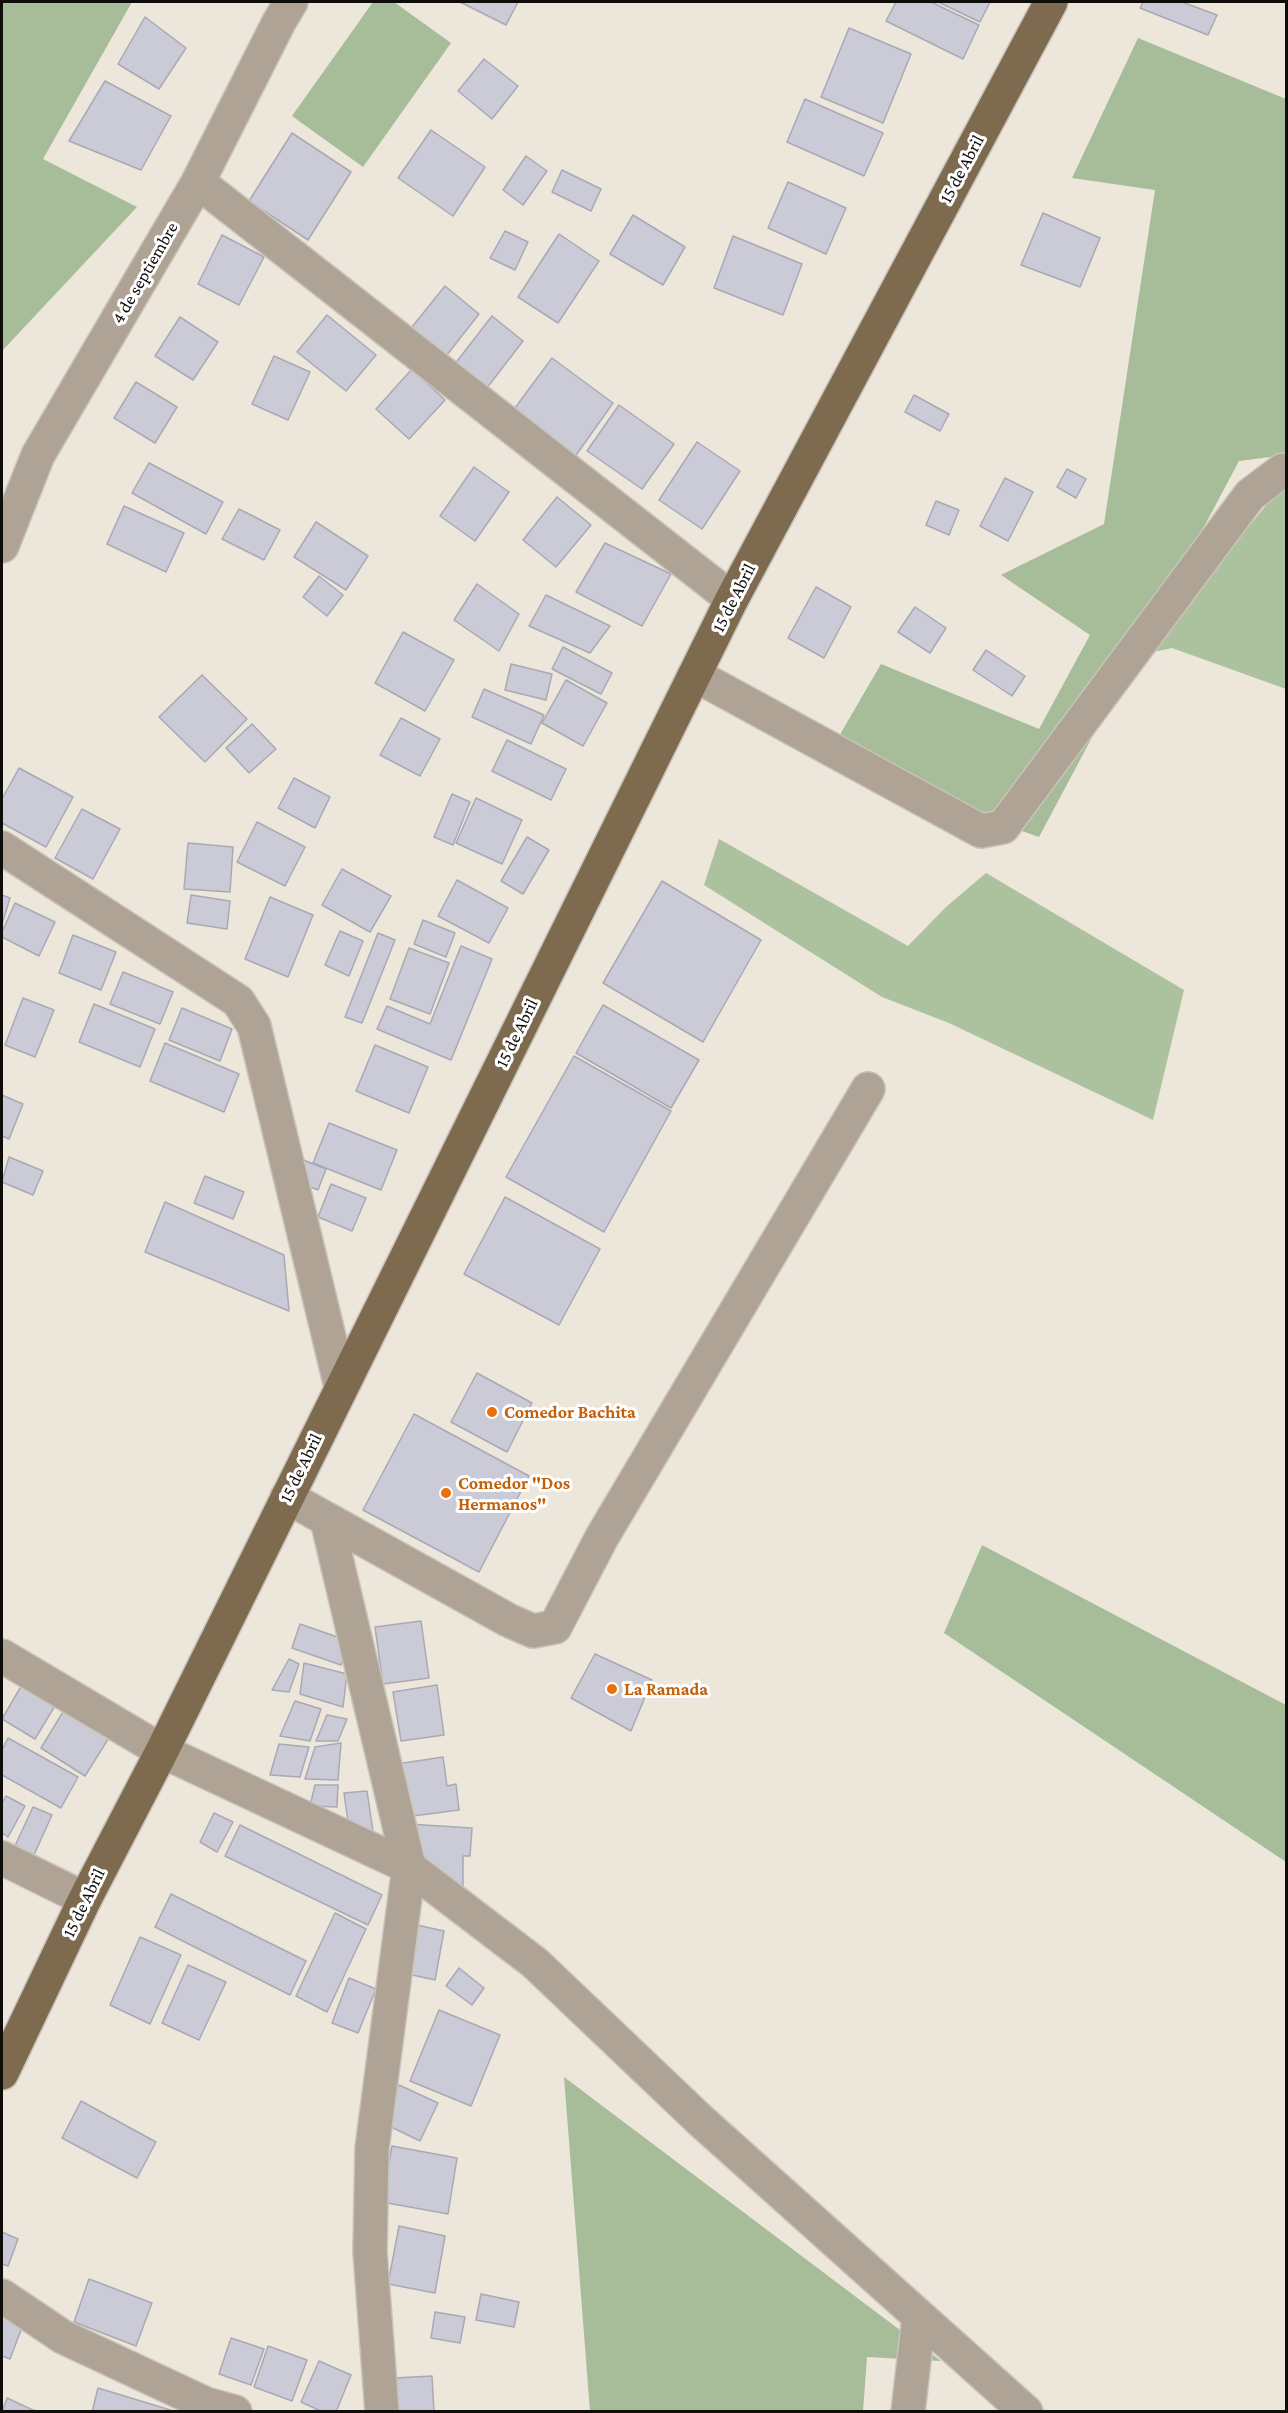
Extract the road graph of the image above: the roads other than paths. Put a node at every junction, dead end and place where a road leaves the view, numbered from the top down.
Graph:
1 (291, 2) edge
2 (1051, 2) edge
3 (198, 182) junction
4 (1287, 471) edge
5 (2, 546) edge
6 (732, 599) junction
7 (695, 675) junction
8 (2, 848) edge
9 (868, 1089) dead end
10 (341, 1387) junction
11 (287, 1497) junction
12 (327, 1520) junction
13 (2, 1656) edge
14 (162, 1750) junction
15 (2, 1858) edge
16 (409, 1867) junction
17 (85, 1899) junction
18 (2, 2073) edge
19 (2, 2296) edge
20 (919, 2317) junction
21 (235, 2412) edge
22 (382, 2412) edge
23 (908, 2412) edge
24 (1026, 2412) edge

1 - 3 street, 4 de septiembre
2 - 6 main road, 15 de Abril
3 - 5 street, 4 de septiembre
3 - 6 street
4 - 7 street
6 - 7 main road, 15 de Abril
7 - 10 main road, 15 de Abril
8 - 10 street
9 - 12 street
10 - 11 main road, 15 de Abril
11 - 12 street
11 - 14 main road, 15 de Abril
12 - 16 street
13 - 14 street
14 - 16 street
14 - 17 main road, 15 de Abril
15 - 17 street
16 - 20 street
16 - 22 street
17 - 18 main road, 15 de Abril
19 - 21 street
20 - 23 street
20 - 24 street

